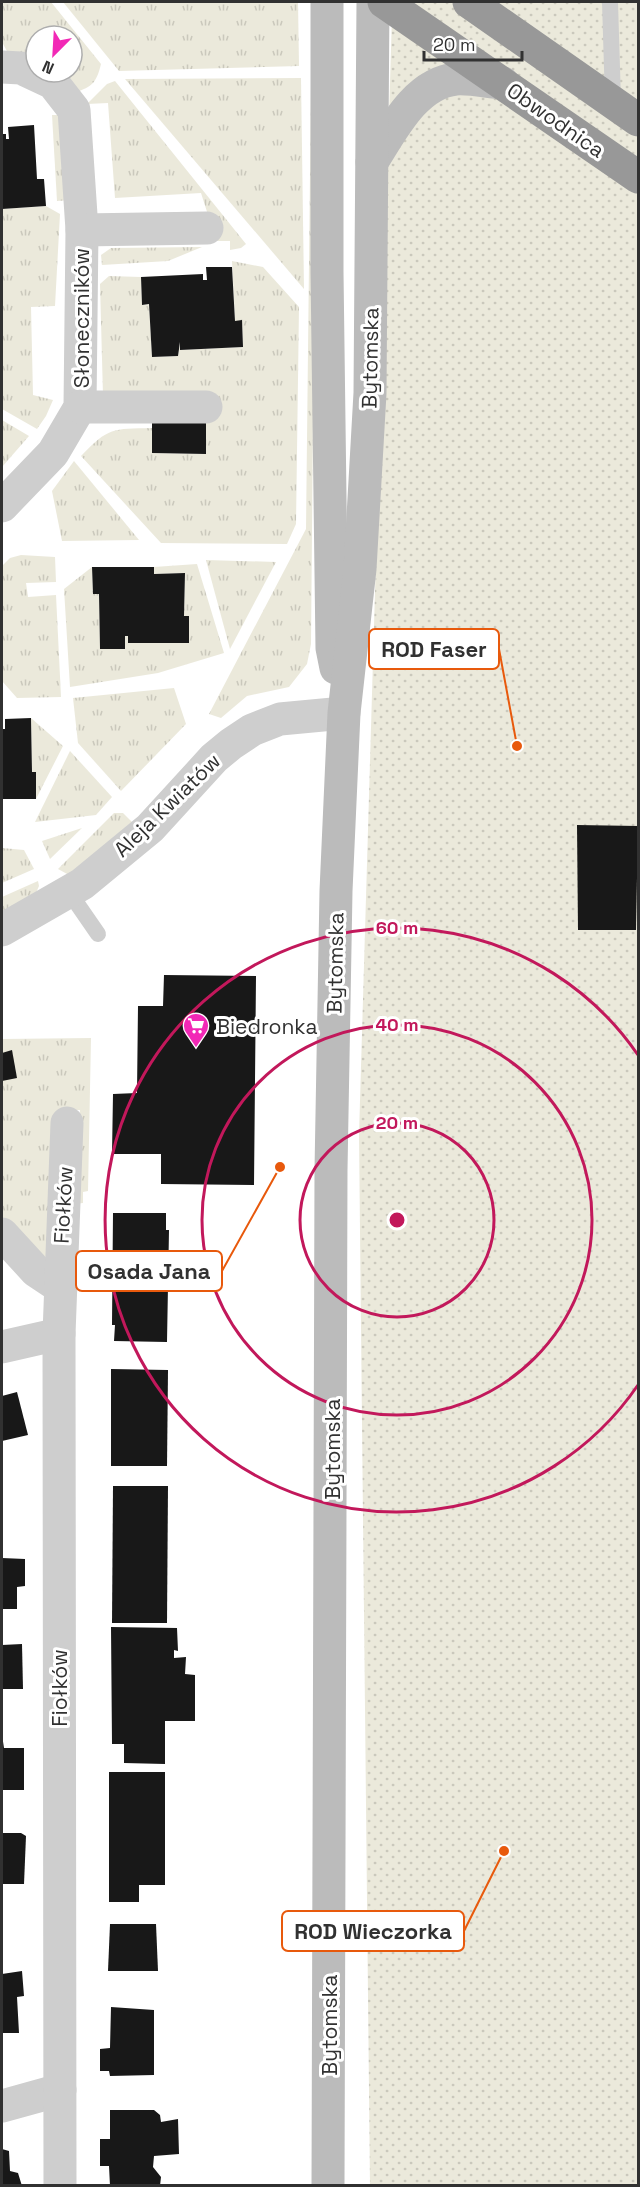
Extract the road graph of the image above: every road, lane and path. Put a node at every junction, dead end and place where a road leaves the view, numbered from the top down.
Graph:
1 (327, 2) edge
2 (373, 2) edge
3 (384, 2) edge
4 (469, 2) edge
5 (610, 2) edge
6 (2, 67) edge
7 (503, 83) junction
8 (613, 101) junction
9 (639, 120) edge
10 (372, 162) junction
11 (639, 177) edge
12 (207, 228) dead end
13 (82, 230) junction
14 (80, 407) junction
15 (206, 407) dead end
16 (2, 506) edge
17 (344, 713) junction
18 (69, 892) junction
19 (2, 930) edge
20 (98, 934) dead end
21 (67, 1123) dead end
22 (2, 1234) edge
23 (60, 1287) junction
24 (59, 1334) junction
25 (2, 1347) edge
26 (60, 2090) junction
27 (2, 2106) edge
28 (60, 2186) edge
29 (328, 2186) edge

1 - 17 street, Bytomska
2 - 10 street, Bytomska
3 - 7 highway, Obwodnica
4 - 8 highway
5 - 8 lane
6 - 13 street, Słoneczników
7 - 10 street
7 - 11 highway, Obwodnica
8 - 9 highway
10 - 17 street, Bytomska
12 - 13 street, Słoneczników
13 - 14 street, Słoneczników
14 - 15 street, Słoneczników
14 - 16 street, Słoneczników
17 - 18 street, Aleja Kwiatów
17 - 29 street, Bytomska
18 - 19 street, Aleja Kwiatów
18 - 20 lane
21 - 23 street, Fiołków
22 - 23 street, Fiołków
23 - 24 street, Fiołków
24 - 25 street
24 - 26 street, Fiołków
26 - 27 street
26 - 28 street, Fiołków

